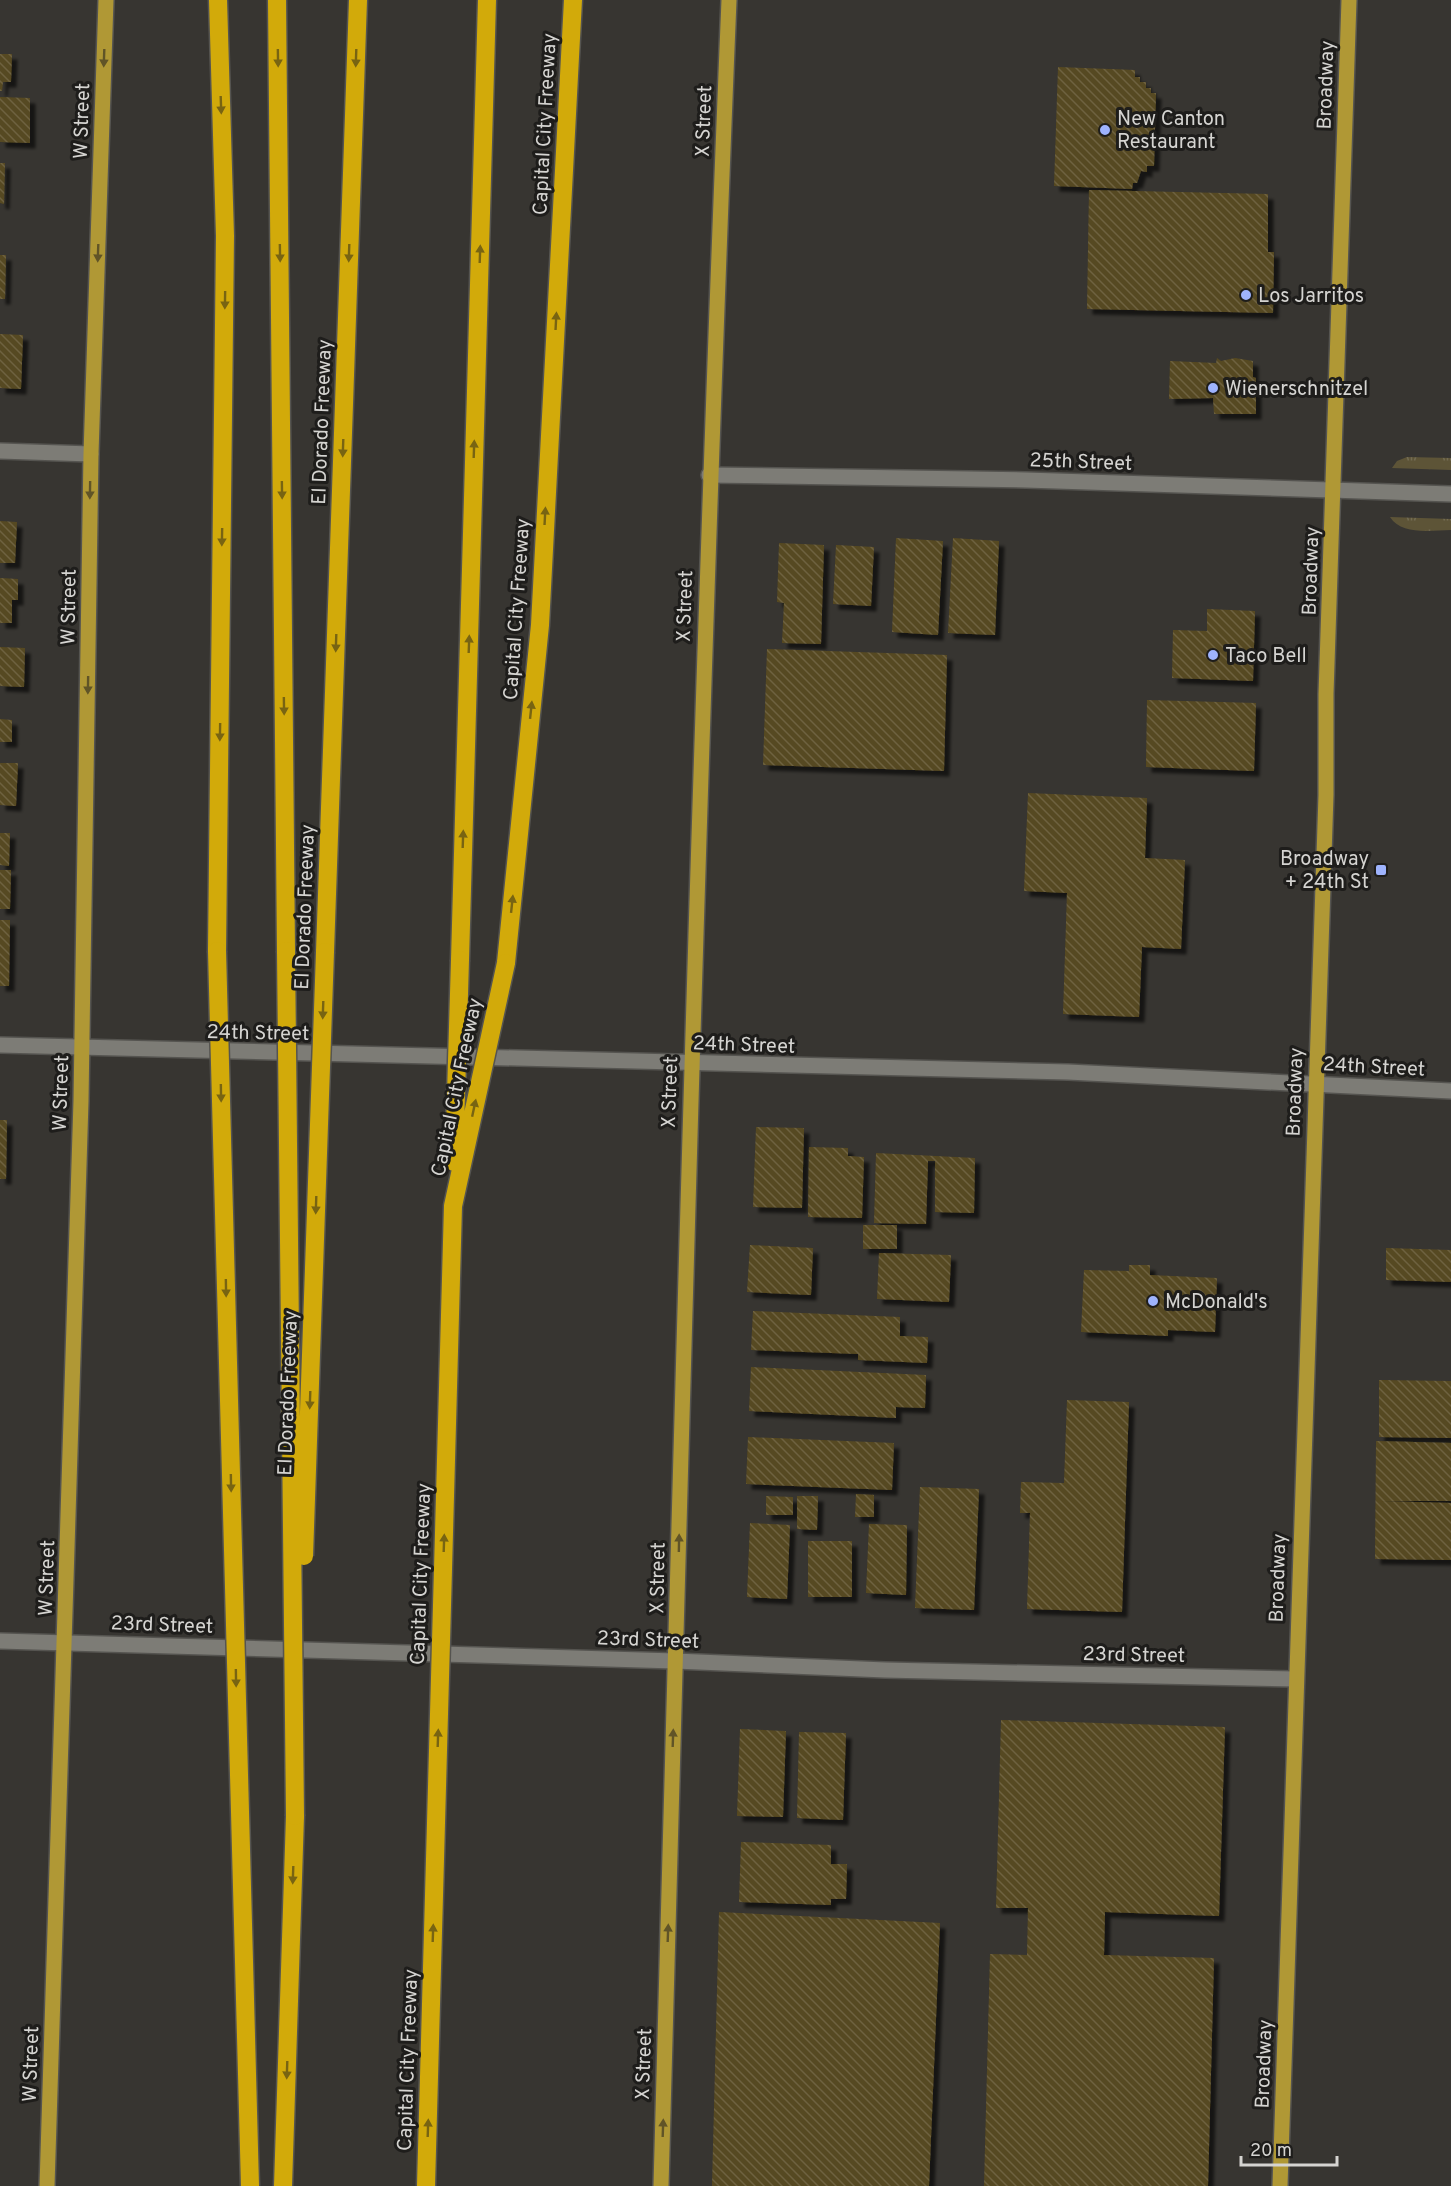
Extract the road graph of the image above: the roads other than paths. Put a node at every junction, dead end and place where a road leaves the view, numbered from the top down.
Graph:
1 (106, 0) edge
2 (218, 0) edge
3 (277, 0) edge
4 (358, 0) edge
5 (487, 0) edge
6 (573, 0) edge
7 (729, 0) edge
8 (1349, 0) edge
9 (0, 451) edge
10 (91, 454) junction
11 (709, 475) junction
12 (1334, 490) junction
13 (1451, 494) edge
14 (0, 1045) edge
15 (82, 1048) junction
16 (690, 1064) junction
17 (1316, 1084) junction
18 (1451, 1091) edge
19 (453, 1206) junction
20 (0, 1641) edge
21 (65, 1642) junction
22 (675, 1661) junction
23 (1295, 1679) junction
24 (295, 1816) junction
25 (47, 2186) edge
26 (250, 2186) edge
27 (283, 2186) edge
28 (426, 2186) edge
29 (661, 2186) edge
30 (1280, 2186) edge

1 -> 10 main road, W Street
2 -> 26 highway, bridge
3 -> 24 highway, bridge
4 -> 24 highway, El Dorado Freeway, bridge
19 -> 5 highway, bridge
19 -> 6 highway, Capital City Freeway, bridge
7 - 11 main road, X Street
8 - 12 main road, Broadway
9 - 10 street
10 -> 15 main road, W Street
11 - 12 street, 25th Street
11 - 16 main road, X Street
12 - 13 street, 25th Street
12 - 17 main road, Broadway
14 - 15 street, 24th Street
15 - 16 street, 24th Street
15 - 21 main road, W Street
16 - 17 street, 24th Street
22 -> 16 main road, X Street
17 - 18 street, 24th Street
17 - 23 main road, Broadway
28 -> 19 highway, Capital City Freeway, bridge
20 - 21 street, 23rd Street
21 - 22 street, 23rd Street
21 - 25 main road, W Street
22 - 23 street, 23rd Street
29 -> 22 main road, X Street
23 - 30 main road, Broadway
24 -> 27 highway

